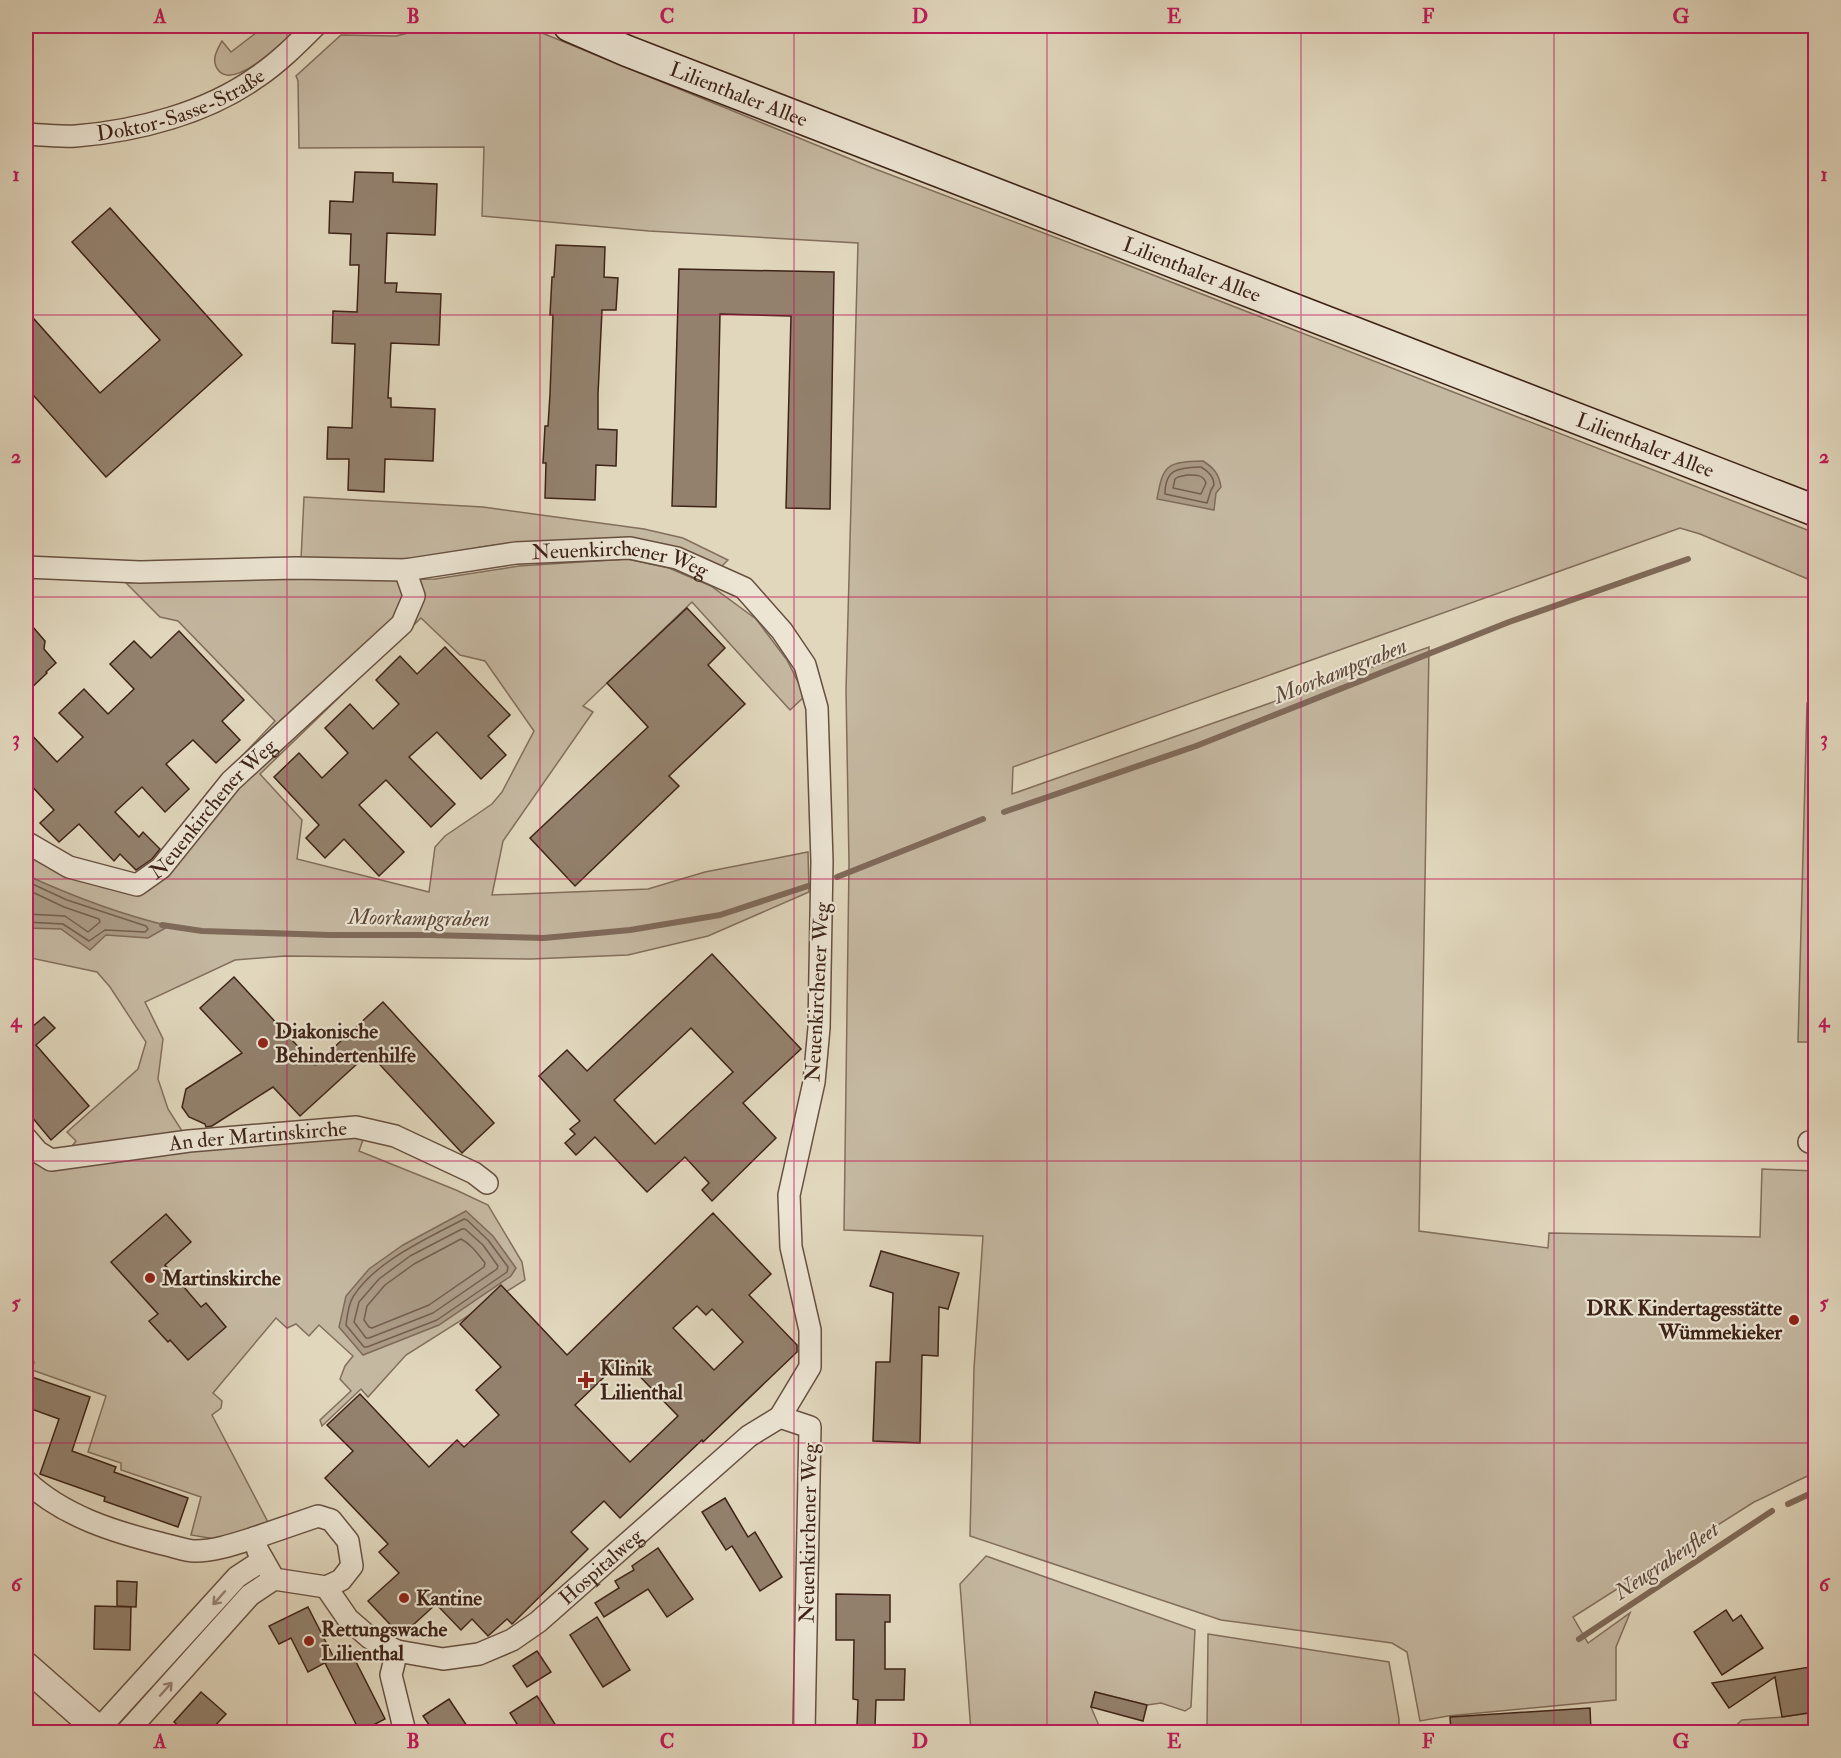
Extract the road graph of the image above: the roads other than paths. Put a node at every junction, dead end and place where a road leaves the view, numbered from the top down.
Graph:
1 (315, 26) edge
2 (568, 26) edge
3 (26, 134) edge
4 (1815, 511) edge
5 (26, 567) edge
6 (405, 570) junction
7 (26, 842) edge
8 (26, 1138) edge
9 (487, 1183) dead end
10 (780, 1417) junction
11 (26, 1481) edge
12 (254, 1538) junction
13 (263, 1560) junction
14 (274, 1579) junction
15 (326, 1587) junction
16 (397, 1650) junction
17 (26, 1666) edge
18 (100, 1731) edge
19 (127, 1732) edge
20 (405, 1732) edge
21 (804, 1732) edge

1 - 3 street, Doktor-Sasse-Straße
2 - 4 main road, Lilienthaler Allee
5 - 6 street, Neuenkirchener Weg
6 - 7 street, Neuenkirchener Weg
6 - 10 street, Neuenkirchener Weg
8 - 9 street, An der Martinskirche
10 - 16 street, Hospitalweg
10 - 21 street, Neuenkirchener Weg
11 - 12 street
12 - 13 street
12 - 15 street
13 - 14 street
13 -> 18 street
14 - 15 street
19 -> 14 street
15 - 16 street, Hospitalweg
16 - 20 street
17 - 18 street

